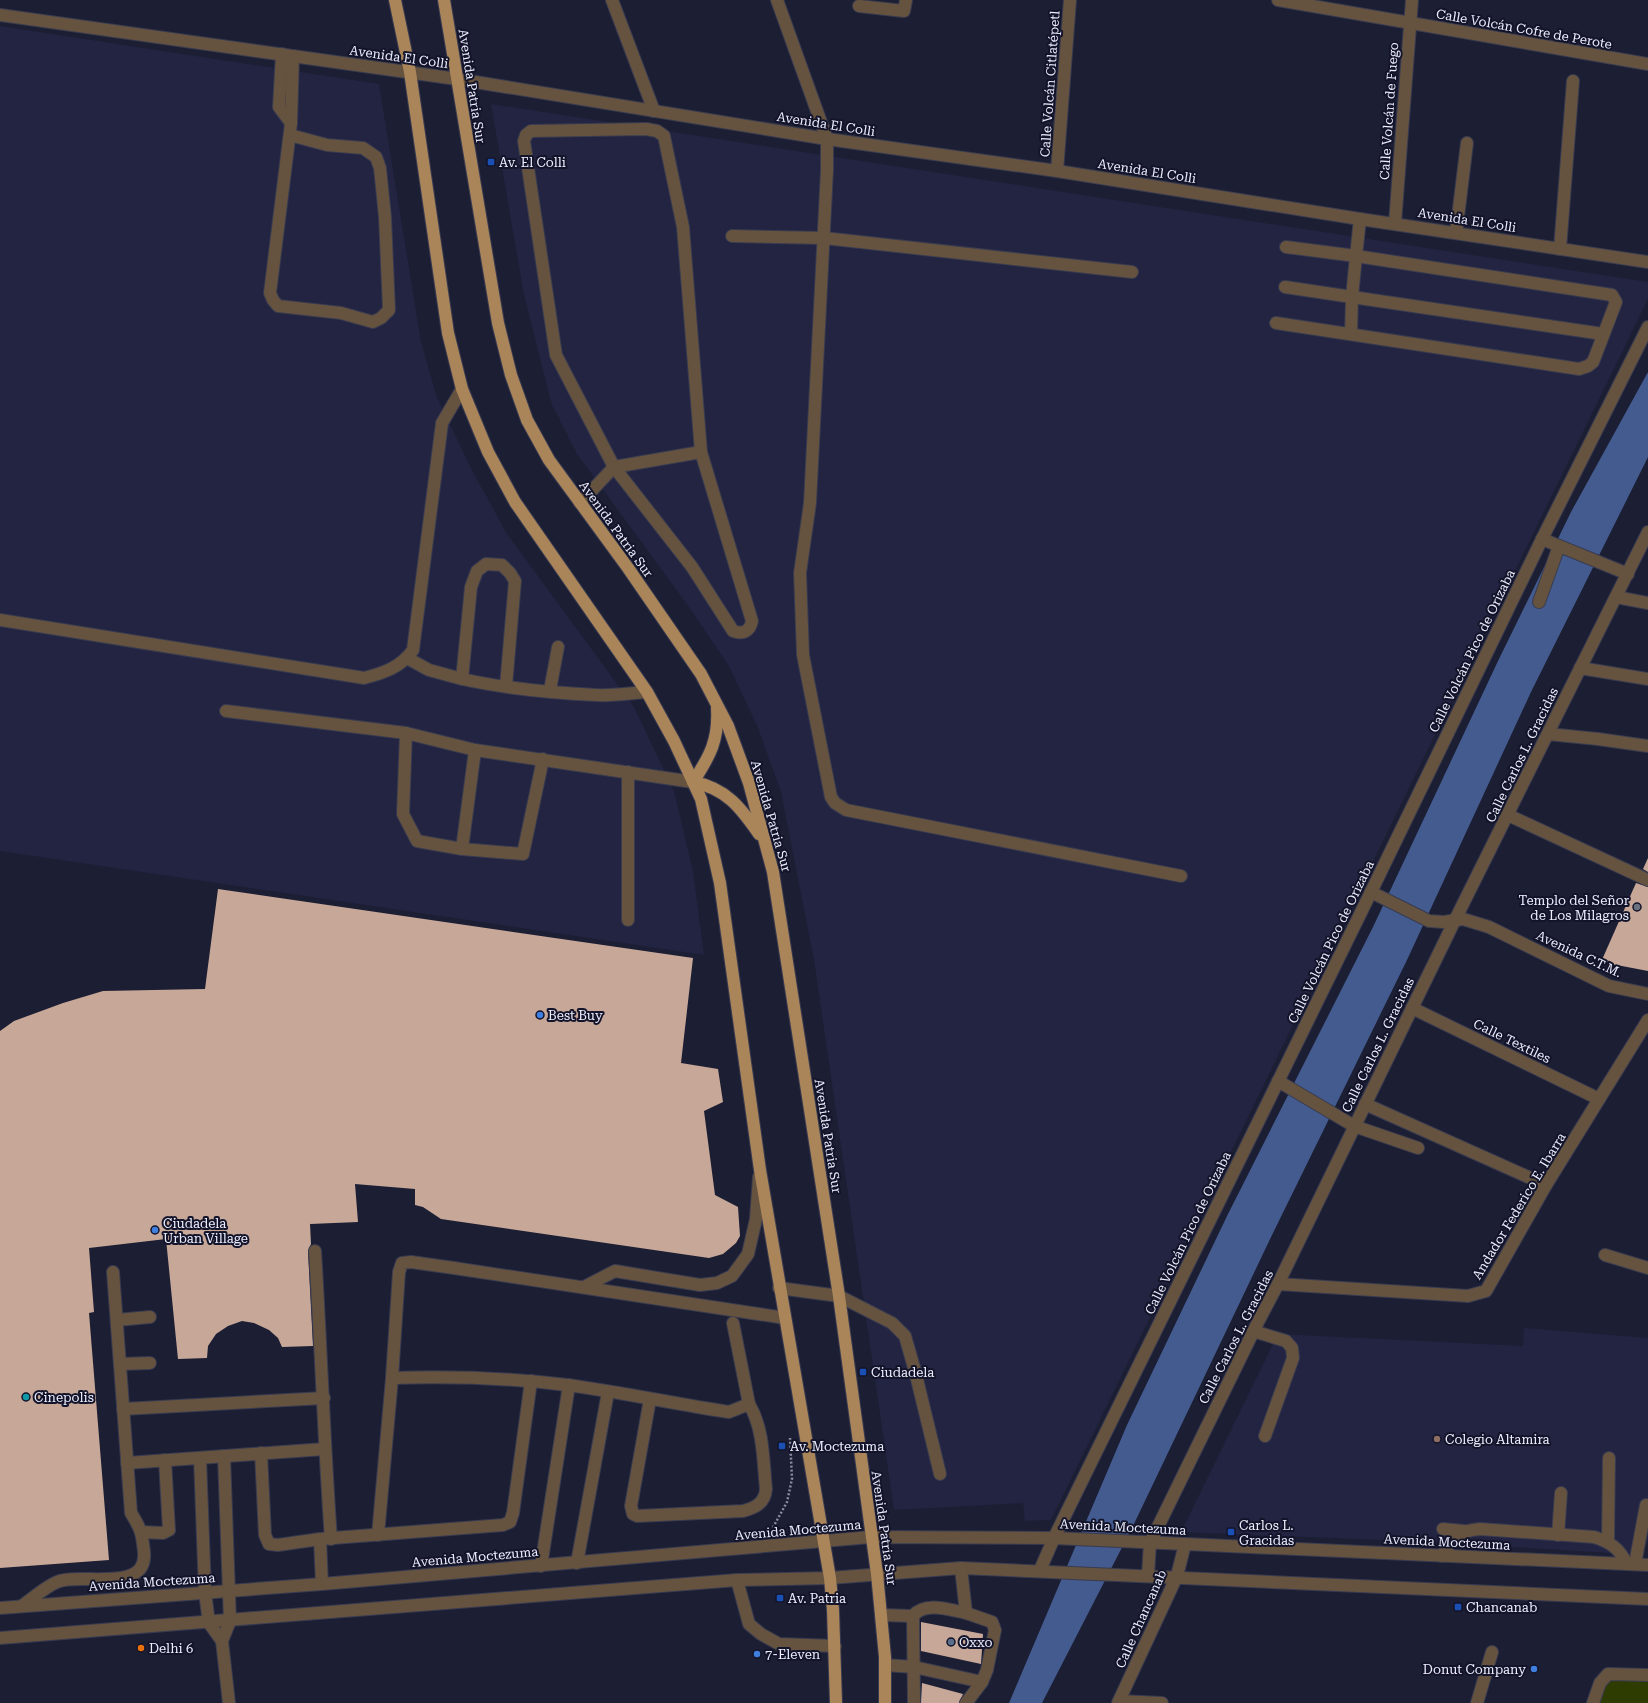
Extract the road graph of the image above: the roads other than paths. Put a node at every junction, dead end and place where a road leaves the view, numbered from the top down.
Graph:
1 (395, 0) edge
2 (444, 0) edge
3 (612, 0) edge
4 (777, 0) edge
5 (906, 0) edge
6 (1070, 0) edge
7 (1278, 0) edge
8 (1412, 0) edge
9 (859, 6) dead end
10 (0, 15) edge
11 (1410, 24) junction
12 (288, 55) junction
13 (1648, 64) edge
14 (410, 72) junction
15 (457, 79) junction
16 (1573, 81) dead end
17 (654, 111) junction
18 (291, 129) junction
19 (827, 139) junction
20 (1467, 143) dead end
21 (1057, 171) junction
22 (1360, 219) junction
23 (1395, 223) junction
24 (1456, 233) junction
25 (732, 236) dead end
26 (824, 238) junction
27 (1286, 247) dead end
28 (1560, 248) junction
29 (1356, 256) junction
30 (1648, 262) edge
31 (1132, 272) dead end
32 (1285, 287) dead end
33 (1352, 297) junction
34 (1276, 323) dead end
35 (1648, 327) edge
36 (1351, 334) junction
37 (1603, 334) junction
38 (462, 389) junction
39 (701, 452) junction
40 (614, 467) junction
41 (580, 503) junction
42 (1648, 532) edge
43 (1542, 539) junction
44 (1559, 546) junction
45 (1628, 574) junction
46 (1616, 597) junction
47 (1539, 602) dead end
48 (1648, 603) edge
49 (0, 620) edge
50 (558, 647) dead end
51 (407, 658) junction
52 (1580, 668) junction
53 (462, 679) junction
54 (1648, 679) edge
55 (506, 686) junction
56 (550, 690) junction
57 (647, 692) junction
58 (717, 704) junction
59 (226, 711) dead end
60 (406, 733) junction
61 (1548, 734) junction
62 (1648, 746) edge
63 (475, 750) junction
64 (543, 759) junction
65 (628, 772) junction
66 (693, 782) junction
67 (1508, 814) junction
68 (765, 842) junction
69 (462, 849) junction
70 (1181, 876) dead end
71 (1648, 880) edge
72 (1371, 892) junction
73 (628, 920) dead end
74 (1455, 920) junction
75 (1648, 994) edge
76 (1412, 1008) junction
77 (1648, 1020) edge
78 (1283, 1084) junction
79 (1599, 1098) junction
80 (1365, 1104) junction
81 (1354, 1126) junction
82 (1418, 1148) dead end
83 (760, 1170) junction
84 (1546, 1186) junction
85 (315, 1251) dead end
86 (1605, 1255) dead end
87 (1648, 1268) edge
88 (113, 1272) dead end
89 (1278, 1284) junction
90 (584, 1287) junction
91 (779, 1288) junction
92 (838, 1296) junction
93 (150, 1318) dead end
94 (784, 1318) junction
95 (117, 1320) junction
96 (733, 1323) dead end
97 (1254, 1331) junction
98 (150, 1363) dead end
99 (120, 1364) junction
100 (392, 1378) junction
101 (530, 1381) junction
102 (569, 1385) junction
103 (608, 1392) junction
104 (324, 1398) junction
105 (650, 1400) junction
106 (749, 1404) junction
107 (123, 1409) junction
108 (1266, 1436) dead end
109 (325, 1449) junction
110 (260, 1453) junction
111 (224, 1456) junction
112 (200, 1458) junction
113 (1608, 1458) dead end
114 (165, 1460) junction
115 (127, 1463) junction
116 (940, 1474) dead end
117 (1561, 1493) dead end
118 (1646, 1505) dead end
119 (1443, 1529) dead end
120 (1464, 1531) junction
121 (142, 1532) junction
122 (378, 1535) junction
123 (1558, 1535) junction
124 (871, 1537) junction
125 (1054, 1538) junction
126 (326, 1539) junction
127 (824, 1542) junction
128 (1608, 1542) junction
129 (1150, 1543) junction
130 (1185, 1544) junction
131 (1442, 1556) junction
132 (577, 1563) junction
133 (1631, 1564) junction
134 (1648, 1565) edge
135 (541, 1566) junction
136 (961, 1568) junction
137 (1046, 1570) junction
138 (877, 1574) junction
139 (1148, 1575) junction
140 (1177, 1576) junction
141 (830, 1578) junction
142 (738, 1580) junction
143 (322, 1584) junction
144 (230, 1590) junction
145 (205, 1592) junction
146 (1648, 1599) edge
147 (20, 1606) junction
148 (0, 1608) edge
149 (966, 1613) junction
150 (881, 1615) junction
151 (913, 1616) junction
152 (230, 1621) junction
153 (209, 1623) junction
154 (0, 1638) edge
155 (222, 1642) junction
156 (835, 1646) junction
157 (1492, 1652) dead end
158 (885, 1665) junction
159 (914, 1667) junction
160 (1648, 1675) edge
161 (982, 1682) junction
162 (1119, 1702) edge
163 (229, 1703) edge
164 (836, 1703) edge
165 (885, 1703) edge
166 (914, 1703) edge
167 (966, 1703) edge
168 (1162, 1703) edge
169 (1477, 1703) edge
170 (1593, 1703) edge

1 - 14 main road
2 - 15 main road, Avenida Patria Sur
3 - 17 street
4 - 19 street
5 - 9 street
6 - 21 street, Calle Volcán Citlatépetl
7 - 11 street, Calle Volcán Cofre de Perote
8 - 11 street, Calle Volcán de Fuego
10 - 12 street, Avenida El Colli
11 - 13 street, Calle Volcán Cofre de Perote
11 - 23 street, Calle Volcán de Fuego
12 - 14 street, Avenida El Colli
12 - 18 street
14 - 15 street, Avenida El Colli
14 - 38 main road
15 - 17 street, Avenida El Colli
15 - 41 main road, Avenida Patria Sur
16 - 28 street
17 - 19 street, Avenida El Colli
18 - 18 street
19 - 21 street, Avenida El Colli
19 - 26 street
20 - 24 street
21 - 22 street, Avenida El Colli
22 - 23 street, Avenida El Colli
22 - 29 street
23 - 24 street, Avenida El Colli
24 - 28 street, Avenida El Colli
25 - 26 street
26 - 31 street
26 - 70 street
27 - 29 street
28 - 30 street, Avenida El Colli
29 - 33 street
29 - 37 street
32 - 33 street
33 - 36 street
33 - 37 street
34 - 36 street
35 - 43 street, Calle Volcán Pico de Orizaba
36 - 37 street
38 - 51 street
38 - 57 main road
39 - 40 street
39 - 40 street
39 - 40 street
40 - 41 street
41 - 58 main road, Avenida Patria Sur
42 - 45 street, Calle Carlos L. Gracidas
43 - 44 street
43 - 72 street, Calle Volcán Pico de Orizaba
44 - 45 street
44 - 47 street
45 - 46 street, Calle Carlos L. Gracidas
46 - 48 street
46 - 52 street, Calle Carlos L. Gracidas
49 - 51 street
50 - 56 street
51 - 53 street
52 - 54 street
52 - 61 street, Calle Carlos L. Gracidas
53 - 55 street
53 - 55 street
55 - 56 street
56 - 57 street
57 - 66 main road
58 - 66 main road
58 - 68 main road, Avenida Patria Sur
59 - 60 street
60 - 63 street
60 - 69 street
61 - 62 street
61 - 67 street, Calle Carlos L. Gracidas
63 - 64 street
63 - 69 street
64 - 65 street
64 - 69 street
65 - 66 street
65 - 73 street
66 - 68 main road
66 - 83 main road
67 - 71 street
67 - 74 street, Calle Carlos L. Gracidas
68 - 92 main road, Avenida Patria Sur
72 - 74 street, Avenida C.T.M.
72 - 78 street, Calle Volcán Pico de Orizaba
74 - 75 street, Avenida C.T.M.
74 - 76 street, Calle Carlos L. Gracidas
76 - 79 street, Calle Textiles
76 - 80 street, Calle Carlos L. Gracidas
77 - 79 street, Andador Federico E. Ibarra
78 - 81 street
78 - 125 street, Calle Volcán Pico de Orizaba
79 - 84 street, Andador Federico E. Ibarra
80 - 81 street, Calle Carlos L. Gracidas
80 - 84 street
81 - 82 street
81 - 89 street, Calle Carlos L. Gracidas
83 - 90 street
83 - 91 main road
84 - 89 street, Andador Federico E. Ibarra
85 - 104 street
86 - 87 street
88 - 95 street
89 - 97 street, Calle Carlos L. Gracidas
90 - 94 street
90 - 100 street
91 - 92 street
91 - 94 main road
92 - 116 street
92 - 124 main road, Avenida Patria Sur
93 - 95 street
94 - 127 main road
95 - 99 street
96 - 106 street
97 - 108 street
97 - 129 street, Calle Carlos L. Gracidas
98 - 99 street
99 - 107 street
100 - 101 street
100 - 122 street
101 - 102 street
101 - 122 street
102 - 103 street
102 - 135 street
103 - 105 street
103 - 132 street
104 - 107 street
104 - 109 street
105 - 106 street
105 - 106 street
107 - 115 street
109 - 110 street
109 - 126 street
110 - 111 street
110 - 126 street
111 - 112 street
111 - 144 street
112 - 114 street
112 - 145 street
113 - 128 street
114 - 115 street
114 - 121 street
115 - 121 street
117 - 123 street
118 - 133 street
119 - 120 street
120 - 123 street
120 - 131 street
121 - 147 street
122 - 126 street
123 - 128 street
124 - 125 street, Avenida Moctezuma
124 - 127 street, Avenida Moctezuma
124 - 138 main road, Avenida Patria Sur
125 - 129 street, Avenida Moctezuma
125 - 137 street, Calle Volcán Pico de Orizaba
126 - 143 street
127 - 132 street, Avenida Moctezuma
127 - 141 main road
128 - 133 street
129 - 130 street, Avenida Moctezuma
129 - 139 street, Calle Carlos L. Gracidas
130 - 131 street, Avenida Moctezuma
130 - 140 street, Calle Chancanab
131 - 133 street, Avenida Moctezuma
132 - 135 street, Avenida Moctezuma
133 - 134 street, Avenida Moctezuma
135 - 143 street, Avenida Moctezuma
136 - 137 street
136 - 138 street
136 - 149 street
137 - 139 street
138 - 141 street
138 - 150 main road, Avenida Patria Sur
139 - 140 street
140 - 146 street
140 - 162 street, Calle Chancanab
141 - 142 street
141 - 156 main road
142 - 152 street
142 - 156 street
143 - 144 street, Avenida Moctezuma
144 - 145 street, Avenida Moctezuma
144 - 152 street
145 - 147 street, Avenida Moctezuma
145 - 153 street
147 - 148 street, Avenida Moctezuma
149 - 151 street
149 - 161 street
150 - 151 street
150 - 158 main road, Avenida Patria Sur
151 - 159 street
152 - 153 street
152 - 155 street
153 - 154 street
153 - 155 street
155 - 163 street
156 - 164 main road
157 - 169 street
158 - 159 street
158 - 165 main road, Avenida Patria Sur
159 - 161 street
159 - 166 street
160 - 170 street
161 - 167 street
162 - 168 street

